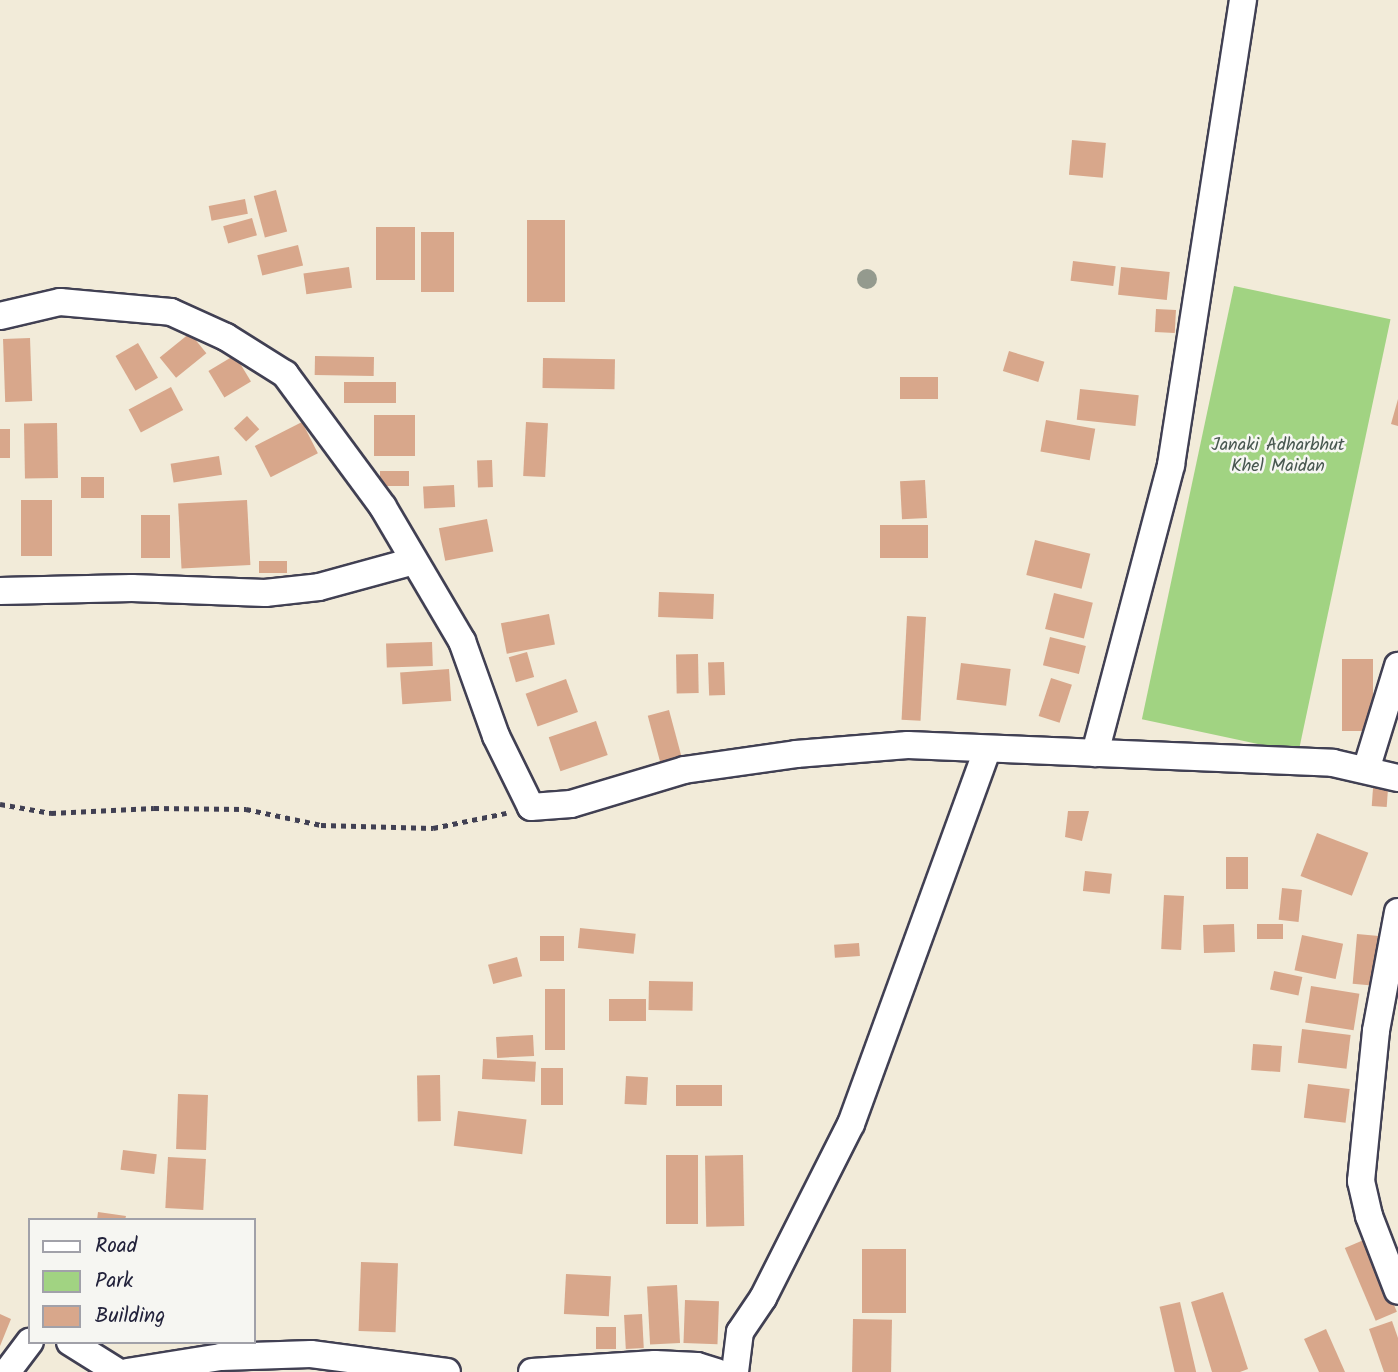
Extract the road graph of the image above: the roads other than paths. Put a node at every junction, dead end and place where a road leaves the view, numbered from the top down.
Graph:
1 (1243, 0) edge
2 (0, 316) edge
3 (414, 561) junction
4 (0, 591) edge
5 (1398, 666) edge
6 (987, 750) junction
7 (1095, 753) junction
8 (1366, 770) junction
9 (1398, 778) edge
10 (1398, 912) edge
11 (1398, 1291) edge
12 (28, 1344) edge
13 (73, 1344) edge
14 (7, 1372) edge
15 (118, 1372) edge
16 (128, 1372) edge
17 (447, 1372) edge
18 (532, 1372) edge
19 (717, 1372) edge
20 (736, 1372) edge

1 - 7 street
2 - 3 street
3 - 4 street
3 - 6 street
5 - 8 street
6 - 7 street
6 - 20 street
7 - 8 street
8 - 9 street
10 - 11 street
12 - 14 street
13 - 15 street
16 - 17 street
18 - 19 street

